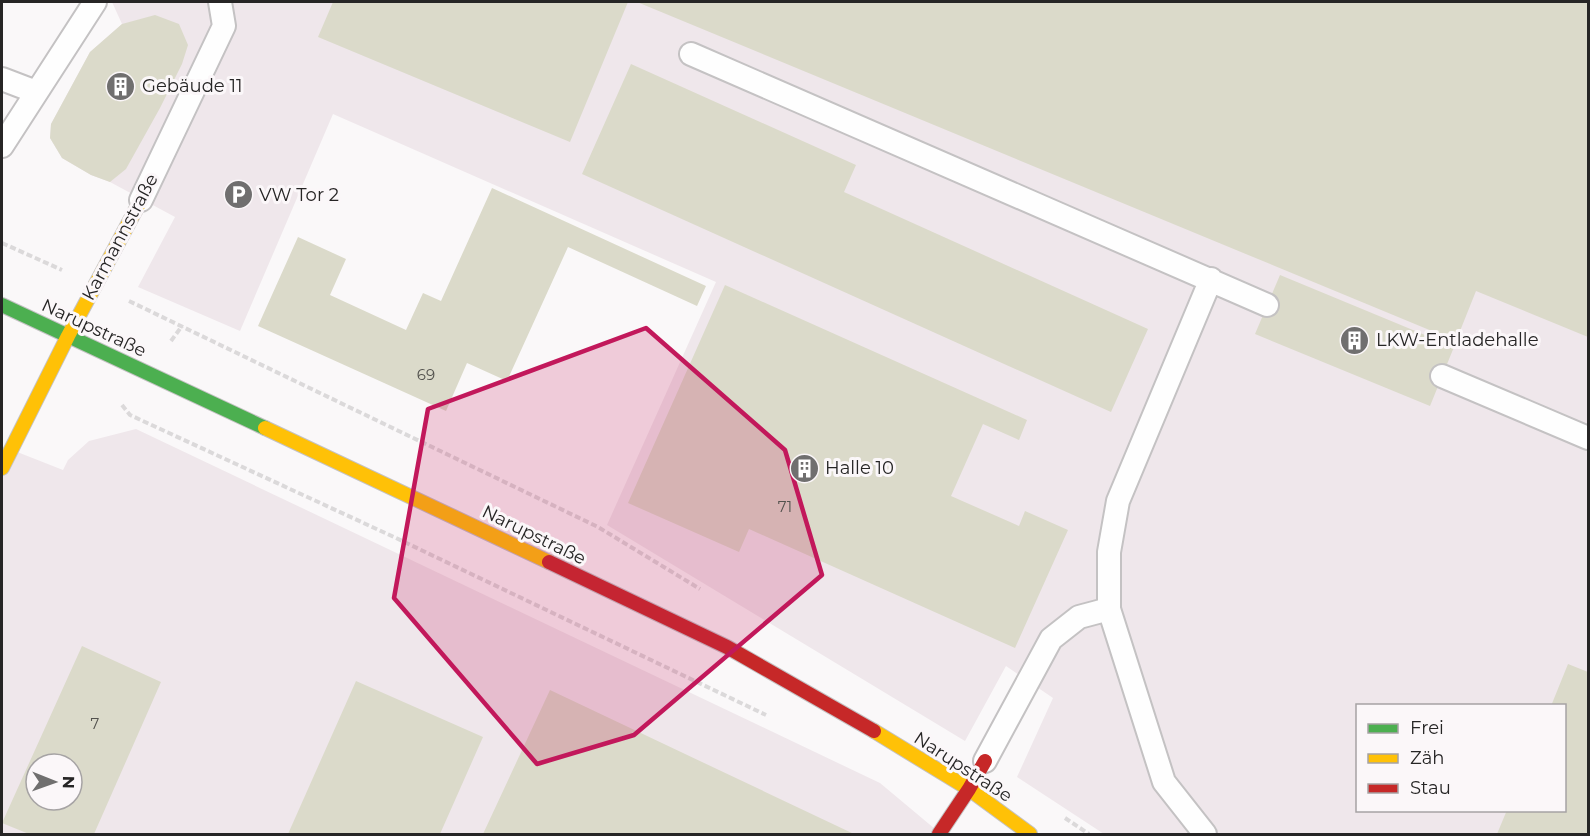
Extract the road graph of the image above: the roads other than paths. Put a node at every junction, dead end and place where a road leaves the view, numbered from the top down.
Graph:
1 (220, 2) edge
2 (89, 3) edge
3 (691, 54) dead end
4 (2, 79) edge
5 (36, 92) junction
6 (2, 146) edge
7 (141, 200) joint
8 (1211, 279) junction
9 (2, 305) edge
10 (1268, 305) dead end
11 (68, 336) junction
12 (1442, 376) dead end
13 (1588, 438) edge
14 (2, 468) edge
15 (1109, 609) junction
16 (985, 761) joint
17 (969, 789) junction
18 (939, 834) edge
19 (1030, 834) edge
20 (1204, 834) edge

1 - 7 lane, Karmannstraße
2 - 5 lane
3 - 8 lane
4 - 5 lane
5 - 6 lane
7 - 11 street, Karmannstraße
8 - 10 lane
8 - 15 lane
9 - 11 street, Narupstraße
11 - 14 street, Karmannstraße
11 - 17 street, Narupstraße
12 - 13 lane
15 - 16 lane
15 - 20 lane
16 - 17 street
17 - 18 street
17 - 19 street, Narupstraße

